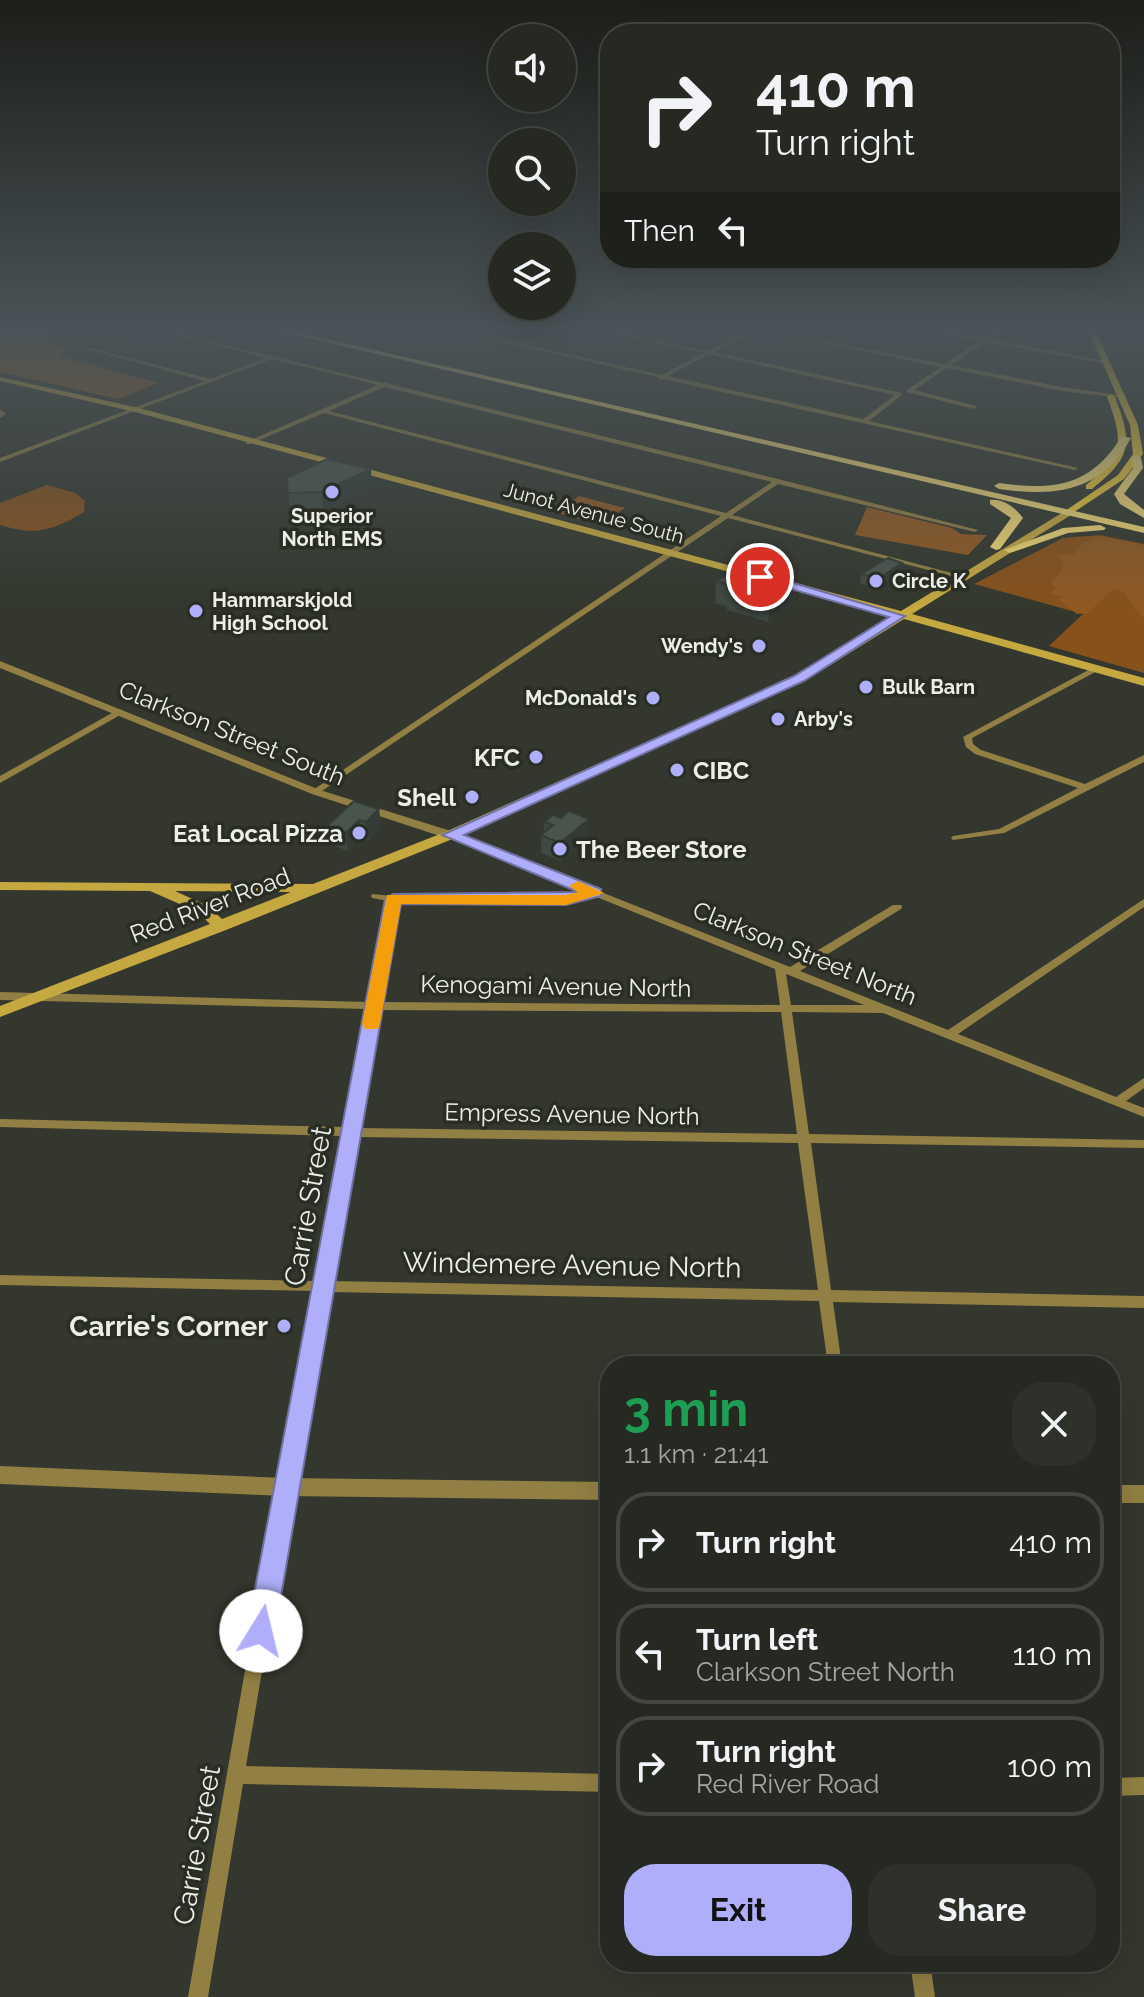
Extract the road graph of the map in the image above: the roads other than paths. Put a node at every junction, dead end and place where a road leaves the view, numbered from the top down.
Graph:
1 (100, 423) edge
2 (181, 423) edge
3 (295, 423) edge
4 (371, 423) edge
5 (544, 423) edge
6 (678, 423) edge
7 (707, 423) edge
8 (868, 423) edge
9 (1121, 423) edge
10 (1133, 423) edge
11 (1126, 438) junction
12 (248, 443) junction
13 (1136, 458) junction
14 (0, 460) edge
15 (891, 465) junction
16 (1075, 468) dead end
17 (875, 469) junction
18 (778, 481) junction
19 (1065, 509) junction
20 (726, 515) junction
21 (1144, 515) edge
22 (1144, 522) edge
23 (975, 530) dead end
24 (1144, 533) edge
25 (996, 547) junction
26 (1010, 550) junction
27 (670, 551) junction
28 (954, 580) junction
29 (899, 616) junction
30 (0, 664) edge
31 (1097, 669) junction
32 (1144, 682) edge
33 (119, 712) junction
34 (1144, 758) edge
35 (0, 780) edge
36 (1087, 788) junction
37 (316, 792) junction
38 (450, 835) junction
39 (956, 838) dead end
40 (150, 885) junction
41 (0, 886) edge
42 (319, 888) junction
43 (596, 893) junction
44 (376, 896) dead end
45 (393, 899) junction
46 (1144, 902) edge
47 (897, 907) dead end
48 (221, 927) junction
49 (786, 968) junction
50 (0, 996) edge
51 (36, 998) junction
52 (375, 1006) junction
53 (883, 1009) junction
54 (787, 1011) junction
55 (0, 1012) edge
56 (949, 1035) junction
57 (1144, 1082) edge
58 (1117, 1102) junction
59 (1144, 1113) edge
60 (0, 1123) edge
61 (349, 1132) junction
62 (804, 1139) junction
63 (1144, 1144) edge
64 (0, 1280) edge
65 (324, 1287) junction
66 (825, 1295) junction
67 (1144, 1302) edge
68 (834, 1356) edge
69 (0, 1475) edge
70 (285, 1487) junction
71 (600, 1491) edge
72 (1120, 1494) edge
73 (1144, 1494) edge
74 (237, 1775) junction
75 (600, 1783) edge
76 (1144, 1786) edge
77 (1120, 1787) edge
78 (921, 1972) edge
79 (198, 1997) edge
80 (925, 1997) edge

1 - 14 street
2 - 12 main road, Junot Avenue South
3 - 12 street
4 - 20 street
5 - 18 street
6 - 17 highway
7 - 15 highway
8 - 16 street
9 - 11 main road
10 - 13 main road
11 - 15 highway
11 - 19 main road
12 - 27 main road, Junot Avenue South
13 - 19 main road
13 - 21 highway
15 - 19 highway
17 - 19 highway
17 - 25 highway
18 - 20 street
18 - 23 street
19 - 22 highway
19 - 24 highway
19 - 25 main road
19 - 26 main road
20 - 27 street
20 - 28 street
24 - 26 highway
25 - 28 main road
26 - 28 main road
27 - 29 main road, Junot Avenue South
27 - 37 street
28 - 29 main road, Red River Road
29 - 31 main road, Junot Avenue South
29 - 38 main road, Red River Road
30 - 33 street, Clarkson Street South
31 - 32 main road, Junot Avenue South
31 - 36 street
33 - 35 street
33 - 37 street, Clarkson Street South
34 - 36 street
36 - 39 street
37 - 38 street, Clarkson Street South
38 - 42 main road, Red River Road
38 - 43 street, Clarkson Street North
40 - 41 main road
40 - 42 main road
40 - 48 main road
42 - 48 main road, Red River Road
43 - 45 street
43 - 49 street, Clarkson Street North
44 - 45 street
45 - 52 street, Carrie Street
46 - 56 street
47 - 49 street
48 - 51 main road, Red River Road
49 - 53 street, Clarkson Street North
49 - 54 street
50 - 51 street, Kenogami Avenue North
51 - 52 street, Kenogami Avenue North
51 - 55 main road, Red River Road
52 - 54 street, Kenogami Avenue North
52 - 61 street, Carrie Street
53 - 54 street, Kenogami Avenue North
53 - 56 street, Clarkson Street North
54 - 62 street
56 - 58 street, Clarkson Street North
57 - 58 street
58 - 59 street, Clarkson Street North
60 - 61 street, Empress Avenue North
61 - 62 street, Empress Avenue North
61 - 65 street, Carrie Street
62 - 63 street, Empress Avenue North
62 - 66 street
64 - 65 street, Windemere Avenue North
65 - 66 street, Windemere Avenue North
65 - 70 street, Carrie Street
66 - 67 street, Windemere Avenue North
66 - 68 street
69 - 70 street
70 - 71 street
70 - 74 street, Carrie Street
72 - 73 street
74 - 75 street
74 - 79 street, Carrie Street
76 - 77 street
78 - 80 street

